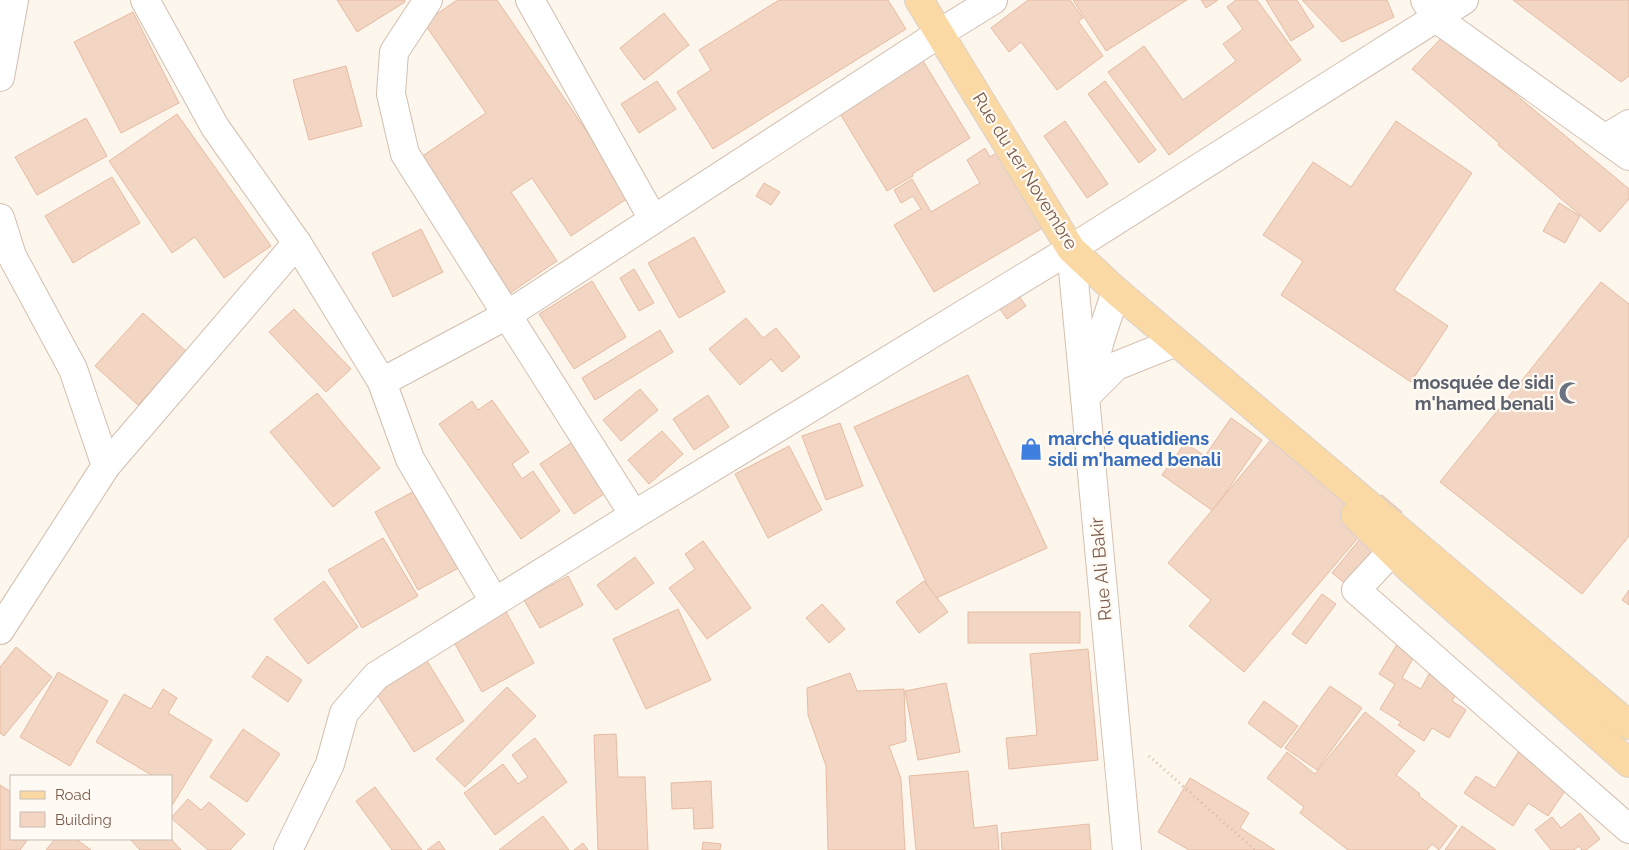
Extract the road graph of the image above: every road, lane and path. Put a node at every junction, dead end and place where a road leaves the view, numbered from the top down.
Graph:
1 (14, 0) edge
2 (145, 0) edge
3 (428, 0) edge
4 (530, 0) edge
5 (919, 0) edge
6 (993, 0) edge
7 (1464, 0) edge
8 (1430, 9) edge
9 (940, 33) junction
10 (0, 77) edge
11 (1629, 124) edge
12 (1606, 138) junction
13 (1629, 156) edge
14 (0, 218) edge
15 (653, 219) junction
16 (297, 243) junction
17 (1071, 250) junction
18 (1116, 291) junction
19 (507, 315) junction
20 (1176, 342) junction
21 (382, 382) junction
22 (1085, 397) junction
23 (106, 466) junction
24 (634, 515) junction
25 (1392, 551) junction
26 (1368, 577) junction
27 (494, 601) junction
28 (0, 630) edge
29 (1629, 725) edge
30 (1116, 728) junction
31 (1629, 763) edge
32 (1629, 804) edge
33 (1629, 829) edge
34 (288, 850) edge
35 (1127, 850) edge
36 (1255, 850) edge

1 - 10 street
2 - 16 street
3 - 19 street
4 - 15 street
5 - 9 main road, Rue du 1er Novembre
6 - 9 street
7 - 8 street
8 - 12 street
8 - 17 street
9 - 15 street
9 - 17 main road, Rue du 1er Novembre
11 - 12 street
12 - 13 street
14 - 23 street
15 - 19 street
16 - 21 street
16 - 23 street
17 - 18 main road, Rue du 1er Novembre
17 - 22 street
17 - 24 street
18 - 20 main road, Rue du 1er Novembre
18 - 22 street, Rue Ali Bakir
19 - 21 street
19 - 24 street
20 - 22 street
20 - 25 main road
20 - 29 main road
21 - 27 street
22 - 30 street, Rue Ali Bakir
23 - 28 street
24 - 27 street
25 - 26 street
25 - 31 main road
26 - 32 street
26 - 33 street
27 - 34 street
30 - 35 street, Rue Ali Bakir
30 - 36 path

